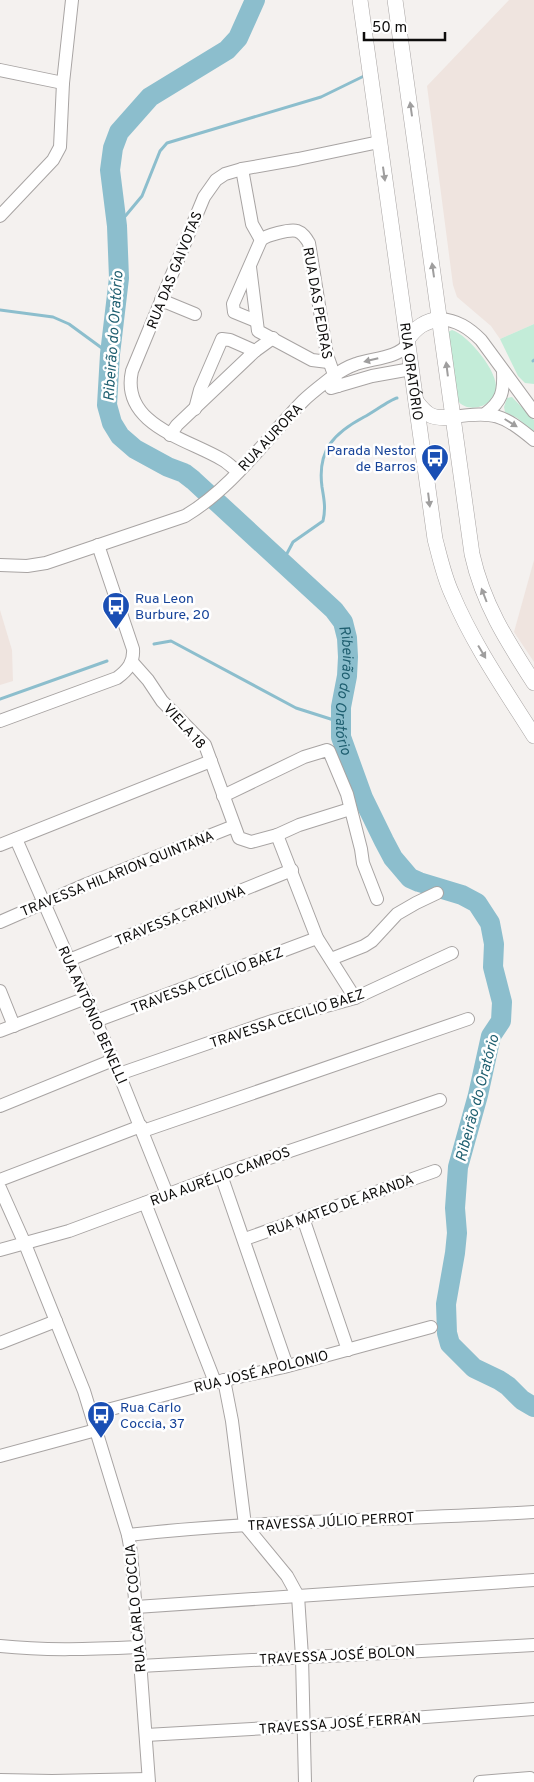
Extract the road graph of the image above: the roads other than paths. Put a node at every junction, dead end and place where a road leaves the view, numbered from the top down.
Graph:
1 (72, 0) edge
2 (350, 0) edge
3 (360, 0) edge
4 (369, 0) edge
5 (395, 0) edge
6 (0, 70) edge
7 (63, 83) junction
8 (379, 142) junction
9 (242, 169) junction
10 (0, 216) edge
11 (261, 240) junction
12 (250, 266) junction
13 (161, 300) junction
14 (195, 314) dead end
15 (440, 318) junction
16 (256, 322) junction
17 (273, 338) junction
18 (408, 342) junction
19 (255, 351) junction
20 (328, 362) junction
21 (411, 369) junction
22 (503, 371) junction
23 (336, 381) junction
24 (416, 399) junction
25 (530, 399) edge
26 (194, 409) junction
27 (534, 412) edge
28 (485, 414) junction
29 (453, 417) junction
30 (170, 434) junction
31 (534, 440) edge
32 (238, 472) junction
33 (98, 545) junction
34 (0, 565) edge
35 (132, 662) junction
36 (534, 683) edge
37 (0, 721) edge
38 (534, 736) edge
39 (211, 761) junction
40 (223, 796) junction
41 (350, 809) junction
42 (234, 826) junction
43 (282, 833) junction
44 (16, 838) junction
45 (0, 845) edge
46 (292, 870) junction
47 (437, 893) dead end
48 (377, 899) dead end
49 (44, 902) junction
50 (0, 922) edge
51 (317, 938) junction
52 (452, 953) dead end
53 (331, 959) junction
54 (69, 960) junction
55 (0, 991) edge
56 (86, 998) junction
57 (355, 998) junction
58 (468, 1018) dead end
59 (96, 1021) junction
60 (14, 1026) junction
61 (0, 1032) edge
62 (113, 1060) junction
63 (119, 1074) junction
64 (440, 1100) dead end
65 (0, 1106) edge
66 (142, 1129) junction
67 (436, 1171) dead end
68 (221, 1174) junction
69 (0, 1180) edge
70 (0, 1188) edge
71 (168, 1194) junction
72 (145, 1203) junction
73 (12, 1215) junction
74 (303, 1218) junction
75 (0, 1221) edge
76 (245, 1239) junction
77 (25, 1244) junction
78 (0, 1250) edge
79 (56, 1321) junction
80 (431, 1327) dead end
81 (0, 1343) edge
82 (348, 1350) junction
83 (288, 1366) junction
84 (219, 1381) junction
85 (92, 1414) junction
86 (96, 1430) junction
87 (0, 1456) edge
88 (534, 1512) edge
89 (245, 1525) junction
90 (128, 1535) junction
91 (534, 1580) edge
92 (298, 1596) junction
93 (136, 1607) junction
94 (534, 1645) edge
95 (0, 1646) edge
96 (139, 1647) junction
97 (302, 1657) junction
98 (140, 1666) junction
99 (534, 1709) edge
100 (304, 1726) junction
101 (146, 1735) junction
102 (530, 1778) dead end
103 (0, 1780) edge
104 (149, 1780) edge
105 (305, 1782) edge
106 (480, 1782) edge

1 - 7 street
2 - 3 street
3 - 4 main road
3 - 8 main road, RUA ORATÓRIO
15 -> 5 main road
6 - 7 street
7 - 10 street
8 - 9 street, RUA DAS GAIVOTAS
8 -> 18 main road, RUA ORATÓRIO
9 - 11 street
9 - 13 street, RUA DAS GAIVOTAS
11 - 12 street
11 - 20 street, RUA DAS PEDRAS
12 - 16 street
12 - 16 street
13 - 14 street
13 - 30 street, RUA DAS GAIVOTAS
15 - 18 main road
15 - 22 street
29 -> 15 main road
16 - 17 street
17 - 19 street
17 - 20 street
18 - 21 main road, RUA ORATÓRIO
18 -> 23 street, RUA AURORA
19 - 26 street
19 - 26 street
20 - 23 street, RUA DAS PEDRAS
21 - 23 street, RUA AURORA
21 - 24 main road, RUA ORATÓRIO
22 - 25 street
22 - 28 street
23 - 32 street, RUA AURORA
24 - 29 main road
24 -> 38 main road, RUA ORATÓRIO
25 - 27 street
26 - 30 street
28 - 29 street
28 -> 31 street
36 -> 29 main road
30 - 32 street, RUA DAS GAIVOTAS
32 - 33 street, RUA AURORA
33 - 34 street, RUA AURORA
33 - 35 street
35 - 37 street
35 - 39 street, VIELA 18
39 - 40 street, VIELA 18
39 - 44 street
40 - 41 street
40 - 42 street, VIELA 18
41 - 43 street
41 - 48 street
42 - 43 street
42 - 49 street, TRAVESSA HILARION QUINTANA
43 - 46 street
44 - 45 street
44 - 49 street, RUA ANTÔNIO BENELLI
46 - 51 street
46 - 54 street, TRAVESSA CRAVIUNA
47 - 53 street
49 - 50 street, TRAVESSA HILARION QUINTANA
49 - 54 street, RUA ANTÔNIO BENELLI
51 - 53 street
51 - 59 street, TRAVESSA CECÍLIO BAEZ
52 - 57 street, TRAVESSA CECILIO BAEZ
53 - 57 street
54 - 56 street, RUA ANTÔNIO BENELLI
55 - 60 street
56 - 59 street, RUA ANTÔNIO BENELLI
56 - 60 street
57 - 63 street, TRAVESSA CECILIO BAEZ
58 - 66 street
59 - 62 street, RUA ANTÔNIO BENELLI
60 - 61 street
62 - 63 street, RUA ANTÔNIO BENELLI
62 - 65 street
63 - 66 street, RUA ANTÔNIO BENELLI
64 - 68 street, RUA AURÉLIO CAMPOS
66 - 69 street
66 - 71 street, RUA ANTÔNIO BENELLI
67 - 74 street, RUA MATEO DE ARANDA
68 - 71 street, RUA AURÉLIO CAMPOS
68 - 76 street
70 - 73 street, RUA CARLO COCCIA
71 - 72 street, RUA AURÉLIO CAMPOS
72 - 77 street, RUA AURÉLIO CAMPOS
72 - 84 street
73 - 75 street
73 - 77 street, RUA CARLO COCCIA
74 - 76 street, RUA MATEO DE ARANDA
74 - 82 street
76 - 83 street
77 - 78 street, RUA AURÉLIO CAMPOS
77 - 79 street, RUA CARLO COCCIA
79 - 81 street
79 - 85 street, RUA CARLO COCCIA
80 - 82 street, RUA JOSÉ APOLONIO
82 - 83 street, RUA JOSÉ APOLONIO
83 - 84 street, RUA JOSÉ APOLONIO
84 - 85 street, RUA JOSÉ APOLONIO
84 - 89 street
85 - 86 street, RUA CARLO COCCIA
86 - 87 street
86 - 90 street, RUA CARLO COCCIA
88 - 89 street, TRAVESSA JÚLIO PERROT
89 - 90 street, TRAVESSA JÚLIO PERROT
89 - 92 street
90 - 93 street, RUA CARLO COCCIA
91 - 92 street
92 - 93 street
92 - 97 street
93 - 96 street, RUA CARLO COCCIA
94 - 97 street, TRAVESSA JOSÉ BOLON
95 - 96 street
96 - 98 street, RUA CARLO COCCIA
97 - 98 street, TRAVESSA JOSÉ BOLON
97 - 100 street
98 - 101 street, RUA CARLO COCCIA
99 - 100 street, TRAVESSA JOSÉ FERRAN
100 - 101 street, TRAVESSA JOSÉ FERRAN
100 - 105 street
101 - 104 street, RUA CARLO COCCIA
102 - 106 street
103 - 104 street

